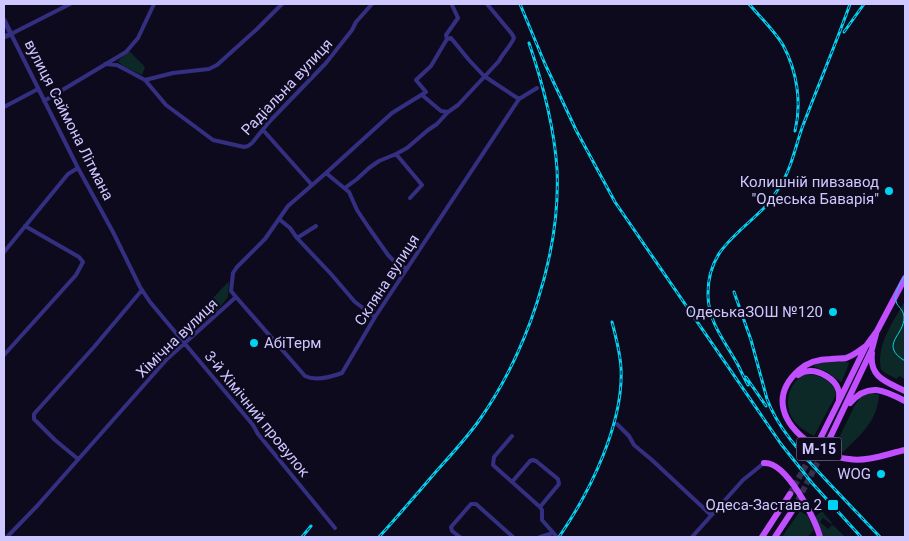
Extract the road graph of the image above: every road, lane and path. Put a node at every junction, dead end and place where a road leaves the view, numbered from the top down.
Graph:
1 (70, 4) edge
2 (154, 4) edge
3 (282, 4) edge
4 (372, 4) edge
5 (453, 4) edge
6 (487, 4) edge
7 (4, 20) edge
8 (11, 34) junction
9 (4, 37) edge
10 (448, 39) junction
11 (105, 64) junction
12 (484, 76) junction
13 (146, 80) junction
14 (537, 88) dead end
15 (38, 89) junction
16 (422, 95) junction
17 (519, 99) junction
18 (44, 101) junction
19 (4, 108) edge
20 (448, 112) junction
21 (263, 130) junction
22 (396, 154) junction
23 (78, 168) junction
24 (326, 173) junction
25 (312, 185) junction
26 (344, 188) junction
27 (410, 198) dead end
28 (279, 219) junction
29 (26, 226) junction
30 (316, 226) dead end
31 (113, 232) joint
32 (297, 238) junction
33 (4, 252) edge
34 (407, 269) junction
35 (905, 278) edge
36 (142, 290) junction
37 (236, 297) junction
38 (375, 317) junction
39 (185, 344) junction
40 (869, 347) junction
41 (4, 355) edge
42 (792, 378) junction
43 (905, 391) edge
44 (905, 401) edge
45 (838, 403) junction
46 (846, 407) junction
47 (618, 424) dead end
48 (512, 436) dead end
49 (820, 439) tunnel mouth
50 (827, 444) tunnel mouth
51 (905, 450) edge
52 (78, 459) junction
53 (764, 463) joint
54 (512, 482) junction
55 (790, 494) tunnel mouth
56 (540, 507) junction
57 (794, 508) tunnel mouth
58 (711, 515) junction
59 (335, 528) dead end
60 (552, 533) junction
61 (7, 537) edge
62 (460, 537) edge
63 (513, 537) edge
64 (540, 537) edge
65 (557, 537) edge
66 (692, 537) edge
67 (762, 537) edge
68 (775, 537) edge
69 (820, 537) edge

1 - 8 street
2 - 11 street
3 - 13 street
4 - 21 street, Радіальна вулиця
5 - 10 street
6 - 12 street
7 - 8 street, вулиця Саймона Літмана
8 - 9 street
8 - 15 street, вулиця Саймона Літмана
10 - 12 street
10 - 16 street
11 - 13 street, Радіальна вулиця
11 - 18 street
12 - 17 street
12 - 20 street
13 - 21 street, Радіальна вулиця
14 - 17 street, Скляна вулиця
15 - 18 street, вулиця Саймона Літмана
15 - 19 street
16 - 20 street
16 - 24 street, Хімічна вулиця
17 - 34 street, Скляна вулиця
18 - 23 street, вулиця Саймона Літмана
20 - 22 street
21 - 25 street
22 - 26 street
22 - 27 street
23 - 29 street
23 - 31 street, вулиця Саймона Літмана
24 - 25 street, Хімічна вулиця
24 - 26 street
25 - 28 street, Хімічна вулиця
26 - 34 street
28 - 32 street
28 - 37 street, Хімічна вулиця
29 - 33 street
29 - 41 street
30 - 32 street
31 - 36 street, 3-й Хімічний провулок
32 - 38 street
34 - 38 street, Скляна вулиця
35 - 40 main road
36 - 39 street, 3-й Хімічний провулок
36 - 52 street
37 - 38 street, Скляна вулиця
37 - 39 street, Хімічна вулиця
39 - 52 street, Хімічна вулиця
39 - 59 street, 3-й Хімічний провулок
40 - 42 main road
40 - 43 main road
40 - 45 main road
40 - 46 main road
42 - 45 main road
42 - 51 main road, М-15
44 - 46 main road, М-15
45 - 49 main road, М-15
46 - 50 main road, М-15
47 - 58 street
48 - 54 street
52 - 61 street, Хімічна вулиця
53 - 58 street
53 - 69 main road
54 - 56 street
54 - 56 street
55 - 67 main road
56 - 60 street
57 - 68 main road
58 - 66 street
60 - 64 street
60 - 65 street
62 - 63 street

